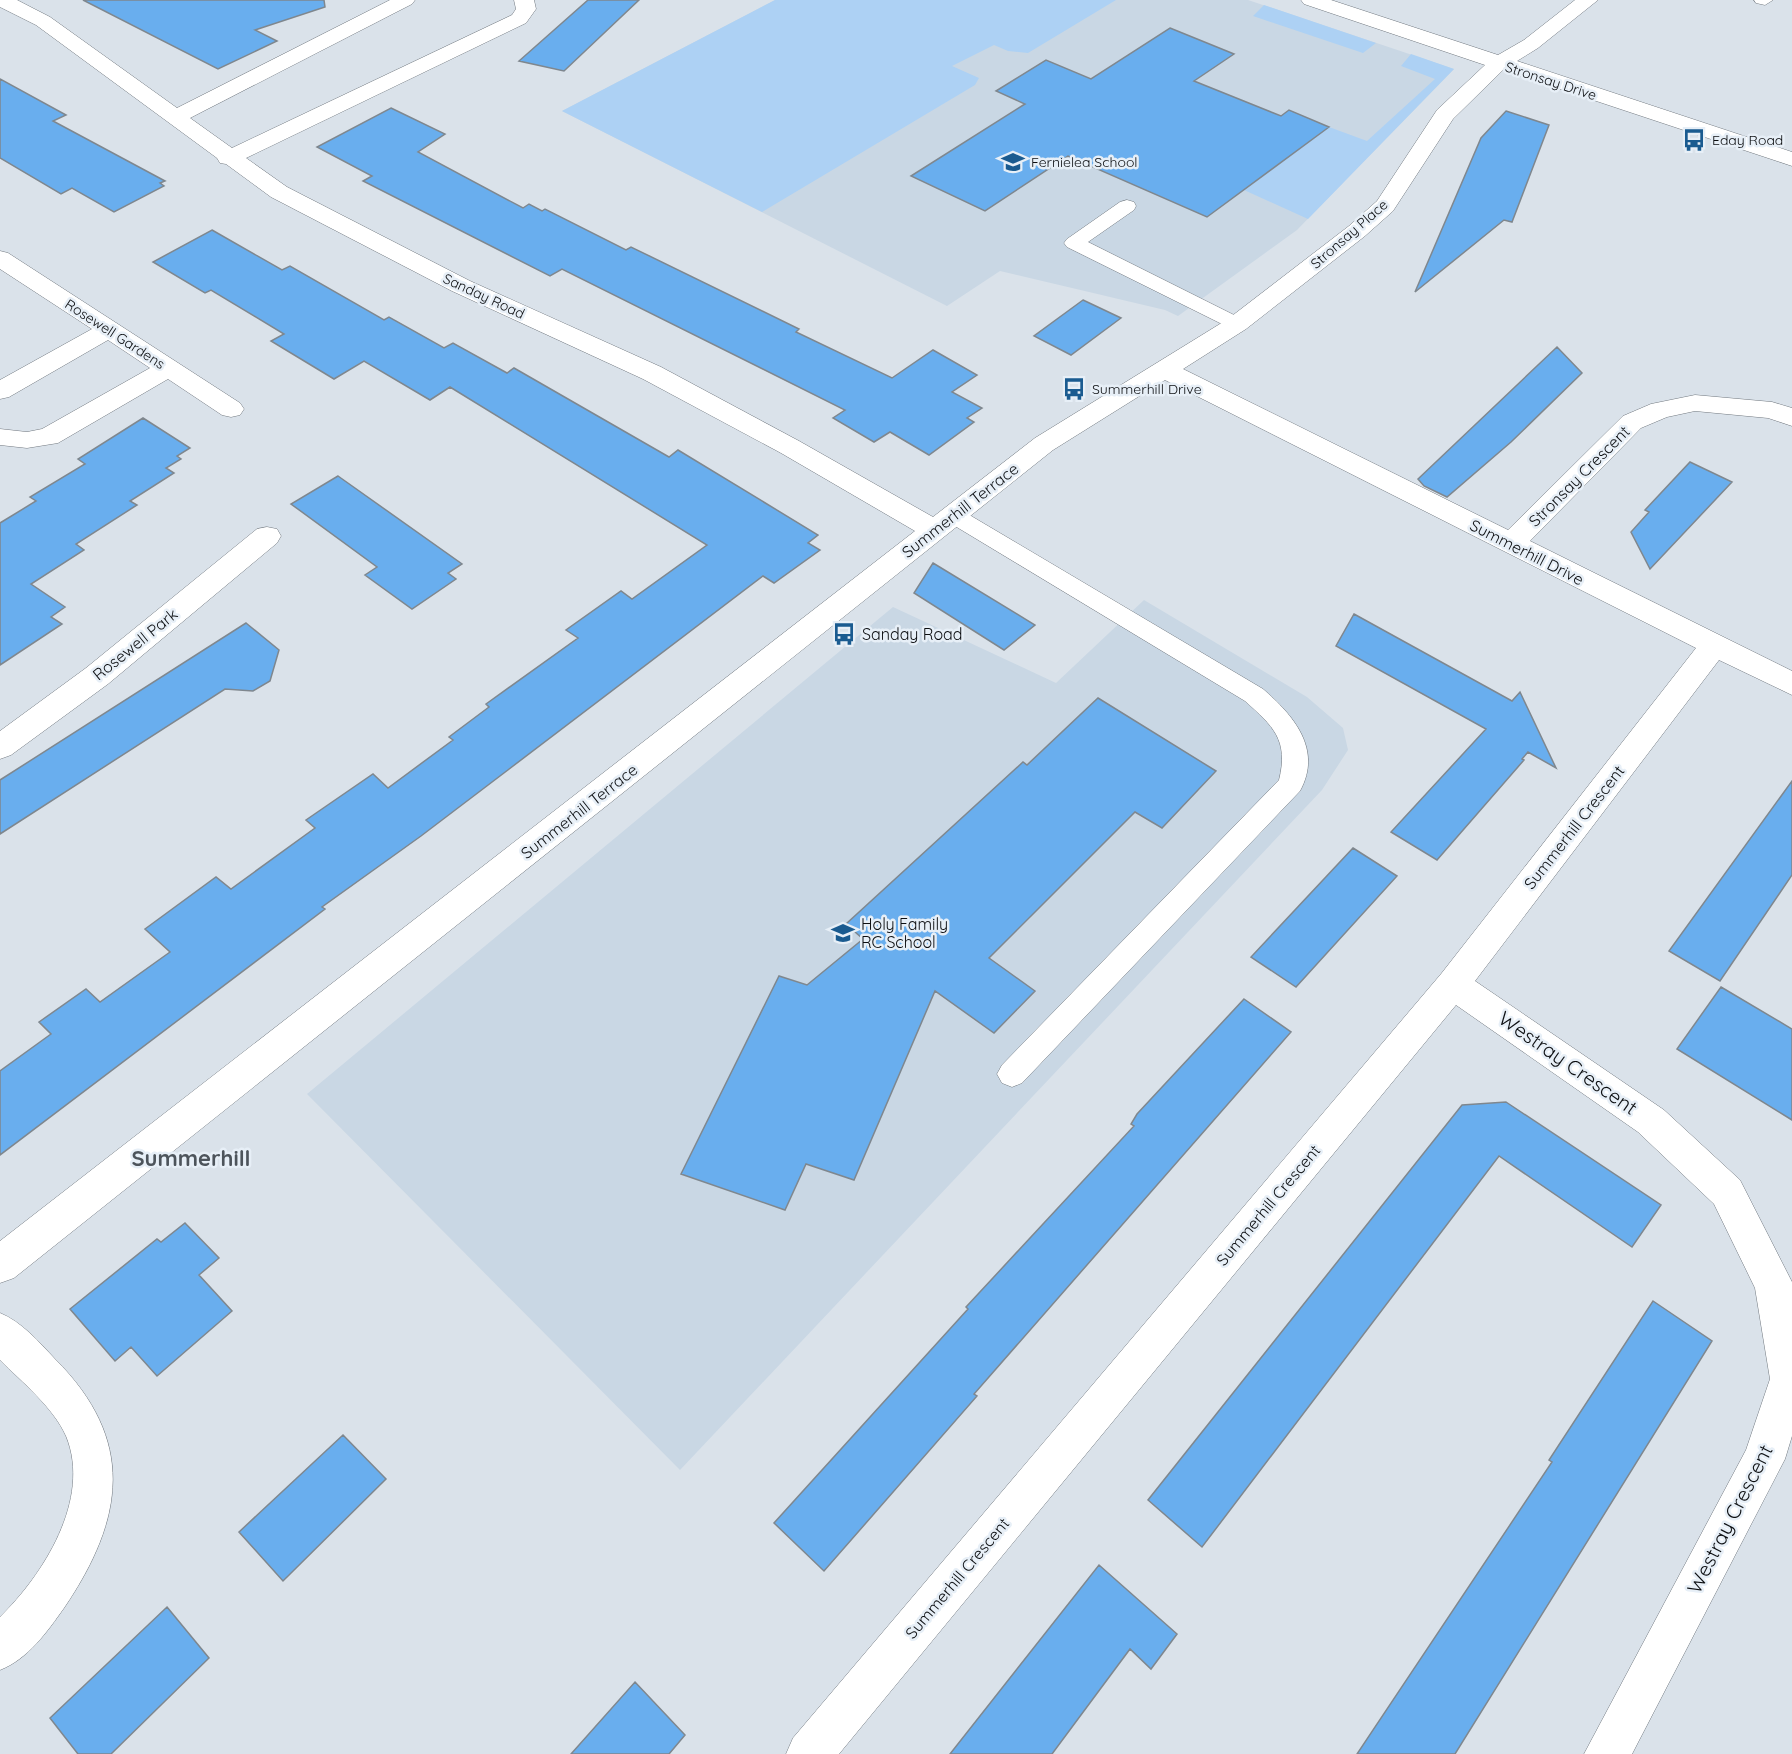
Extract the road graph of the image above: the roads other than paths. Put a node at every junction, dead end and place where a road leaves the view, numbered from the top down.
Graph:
1 (2, 0) edge
2 (405, 0) edge
3 (524, 0) edge
4 (1311, 0) edge
5 (1588, 0) edge
6 (1498, 64) junction
7 (175, 117) junction
8 (228, 158) junction
9 (1792, 159) edge
10 (1127, 206) dead end
11 (0, 258) edge
12 (1237, 324) junction
13 (108, 330) junction
14 (168, 368) junction
15 (1166, 370) junction
16 (0, 391) edge
17 (231, 409) dead end
18 (1792, 418) edge
19 (0, 437) edge
20 (944, 523) junction
21 (267, 537) dead end
22 (1511, 543) junction
23 (1714, 645) junction
24 (1792, 684) edge
25 (0, 747) edge
26 (1453, 984) junction
27 (1012, 1074) dead end
28 (0, 1265) edge
29 (0, 1332) edge
30 (0, 1648) edge
31 (809, 1754) edge
32 (1607, 1754) edge

1 - 7 street, Sanday Road
2 - 7 street
3 - 8 street
4 - 6 street, Stronsay Drive
5 - 6 street
6 - 9 street, Stronsay Drive
6 - 12 street, Stronsay Place
7 - 8 street, Sanday Road
8 - 20 street, Sanday Road
10 - 12 lane
11 - 13 street, Rosewell Gardens
12 - 15 street, Stronsay Place
13 - 14 street, Rosewell Gardens
13 - 16 street
14 - 17 street, Rosewell Gardens
14 - 19 street
15 - 20 street, Summerhill Terrace
15 - 22 street, Summerhill Drive
18 - 22 street, Stronsay Crescent
20 - 27 lane
20 - 28 street, Summerhill Terrace
21 - 25 street, Rosewell Park
22 - 23 street, Summerhill Drive
23 - 24 street, Summerhill Drive
23 - 26 street, Summerhill Crescent
26 - 31 street, Summerhill Crescent
26 - 32 street, Westray Crescent
29 - 30 street

